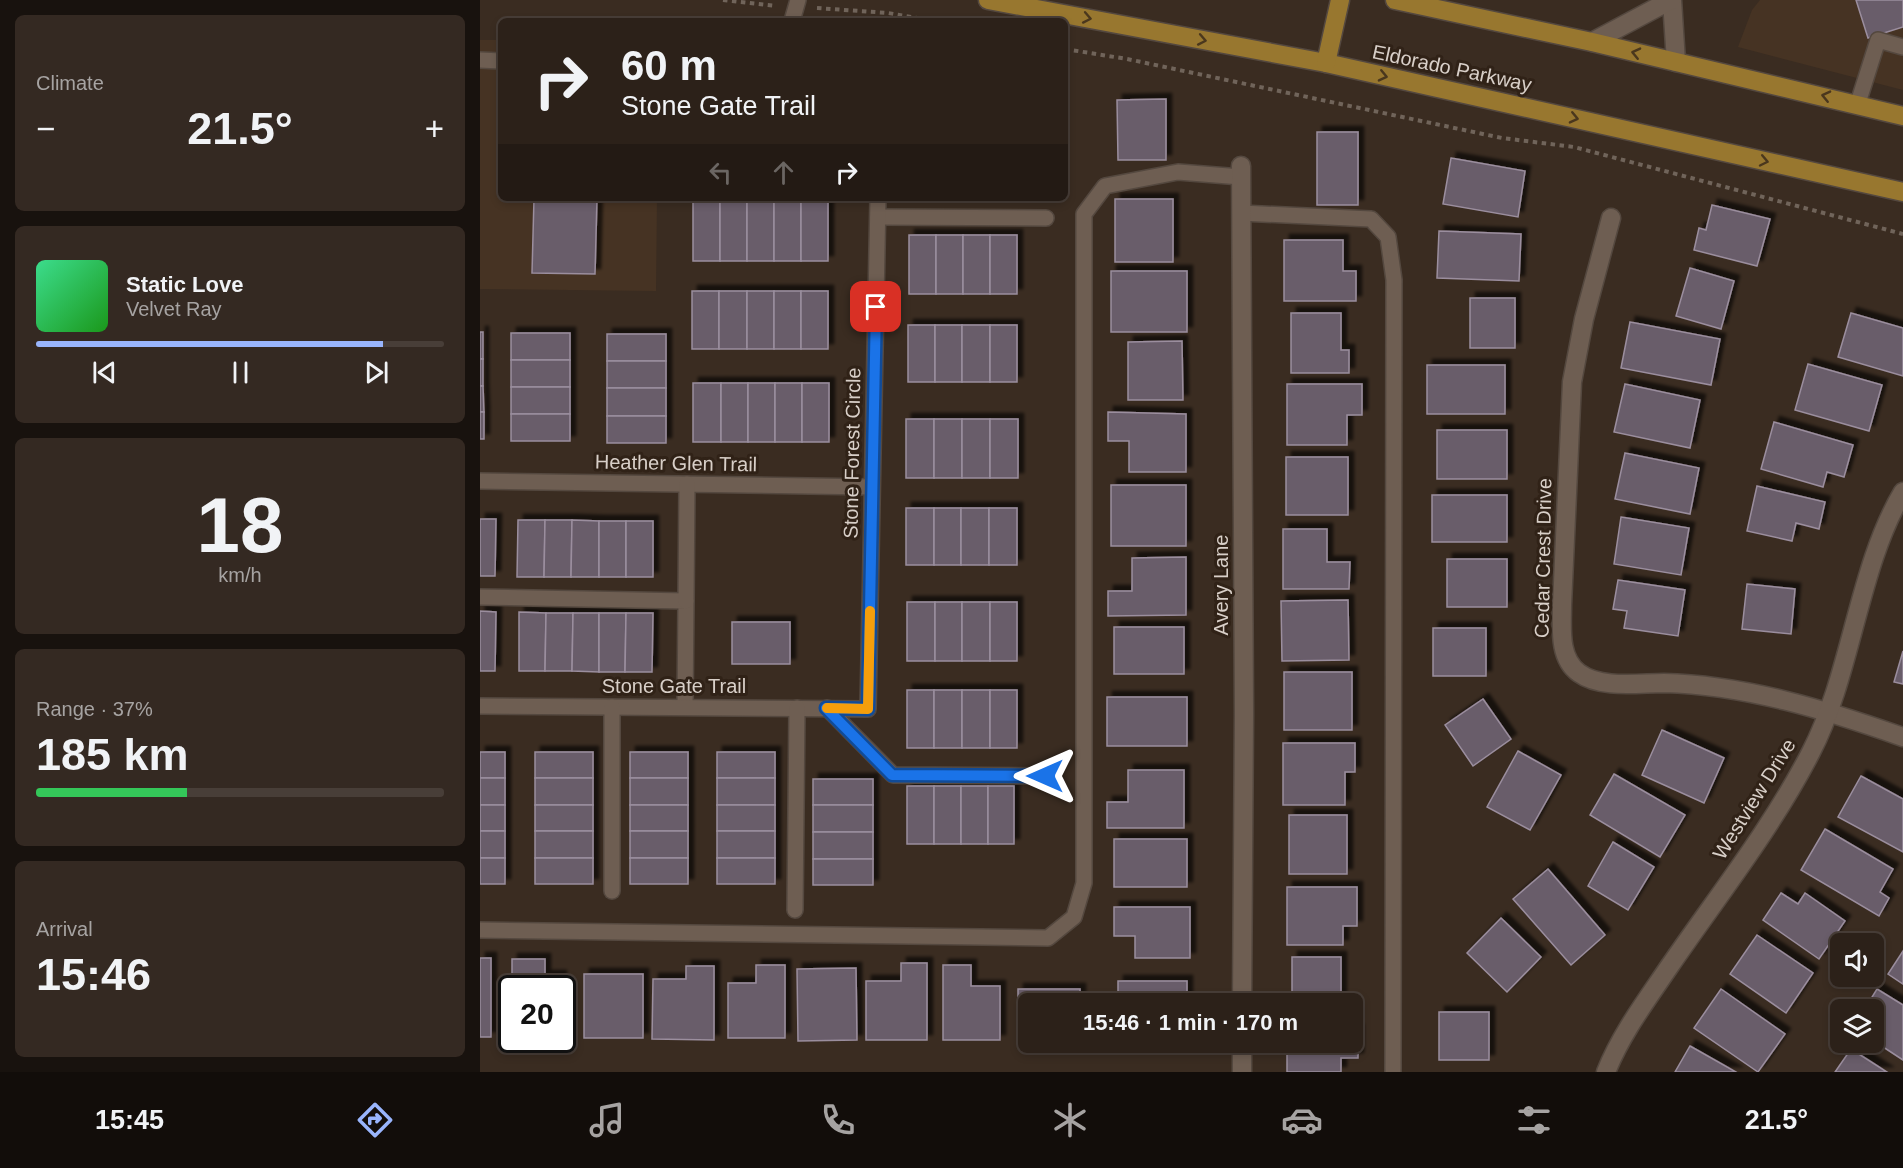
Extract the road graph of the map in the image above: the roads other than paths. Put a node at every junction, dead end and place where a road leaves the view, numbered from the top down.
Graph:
1 (988, 0) edge
2 (1340, 0) edge
3 (1395, 0) edge
4 (1672, 0) edge
5 (1592, 42) junction
6 (1903, 47) edge
7 (480, 60) edge
8 (498, 61) edge
9 (1676, 62) junction
10 (1326, 63) junction
11 (1858, 103) junction
12 (1903, 116) edge
13 (1241, 171) joint
14 (1903, 192) edge
15 (878, 201) edge
16 (1241, 213) junction
17 (878, 217) junction
18 (1047, 218) dead end
19 (1611, 218) dead end
20 (480, 481) edge
21 (687, 484) junction
22 (872, 487) junction
23 (1903, 492) edge
24 (480, 597) edge
25 (686, 601) junction
26 (480, 706) edge
27 (612, 707) junction
28 (685, 707) junction
29 (797, 708) junction
30 (826, 708) junction
31 (868, 709) joint
32 (1827, 710) junction
33 (1903, 737) edge
34 (1045, 776) dead end
35 (612, 891) dead end
36 (795, 910) dead end
37 (480, 930) edge
38 (1242, 993) edge
39 (1242, 1053) edge
40 (1242, 1072) edge
41 (1394, 1072) edge
42 (1606, 1072) edge

1 -> 10 main road, Eldorado Parkway
2 - 10 main road
3 - 5 main road
4 - 5 street
4 - 9 street
9 -> 5 main road
6 - 11 lane
7 - 8 lane
11 -> 9 main road
10 -> 14 main road, Eldorado Parkway
11 - 12 main road
13 - 16 street, Avery Lane
13 - 37 lane
15 - 17 lane, Stone Forest Circle
16 - 38 street, Avery Lane
16 - 41 lane
17 - 18 lane
17 - 22 lane, Stone Forest Circle
19 - 32 street, Cedar Crest Drive
20 - 21 lane, Heather Glen Trail
21 - 22 lane, Heather Glen Trail
21 - 25 lane
22 - 31 lane, Stone Forest Circle
23 - 32 street, Westview Drive
24 - 25 lane
25 - 28 lane
26 - 27 lane, Stone Gate Trail
27 - 28 lane, Stone Gate Trail
27 - 35 lane
28 - 29 lane, Stone Gate Trail
29 - 30 lane, Stone Gate Trail
29 - 36 lane
30 - 31 lane, Stone Gate Trail
30 - 34 lane
32 - 33 street, Cedar Crest Drive
32 - 42 street, Westview Drive
39 - 40 street

